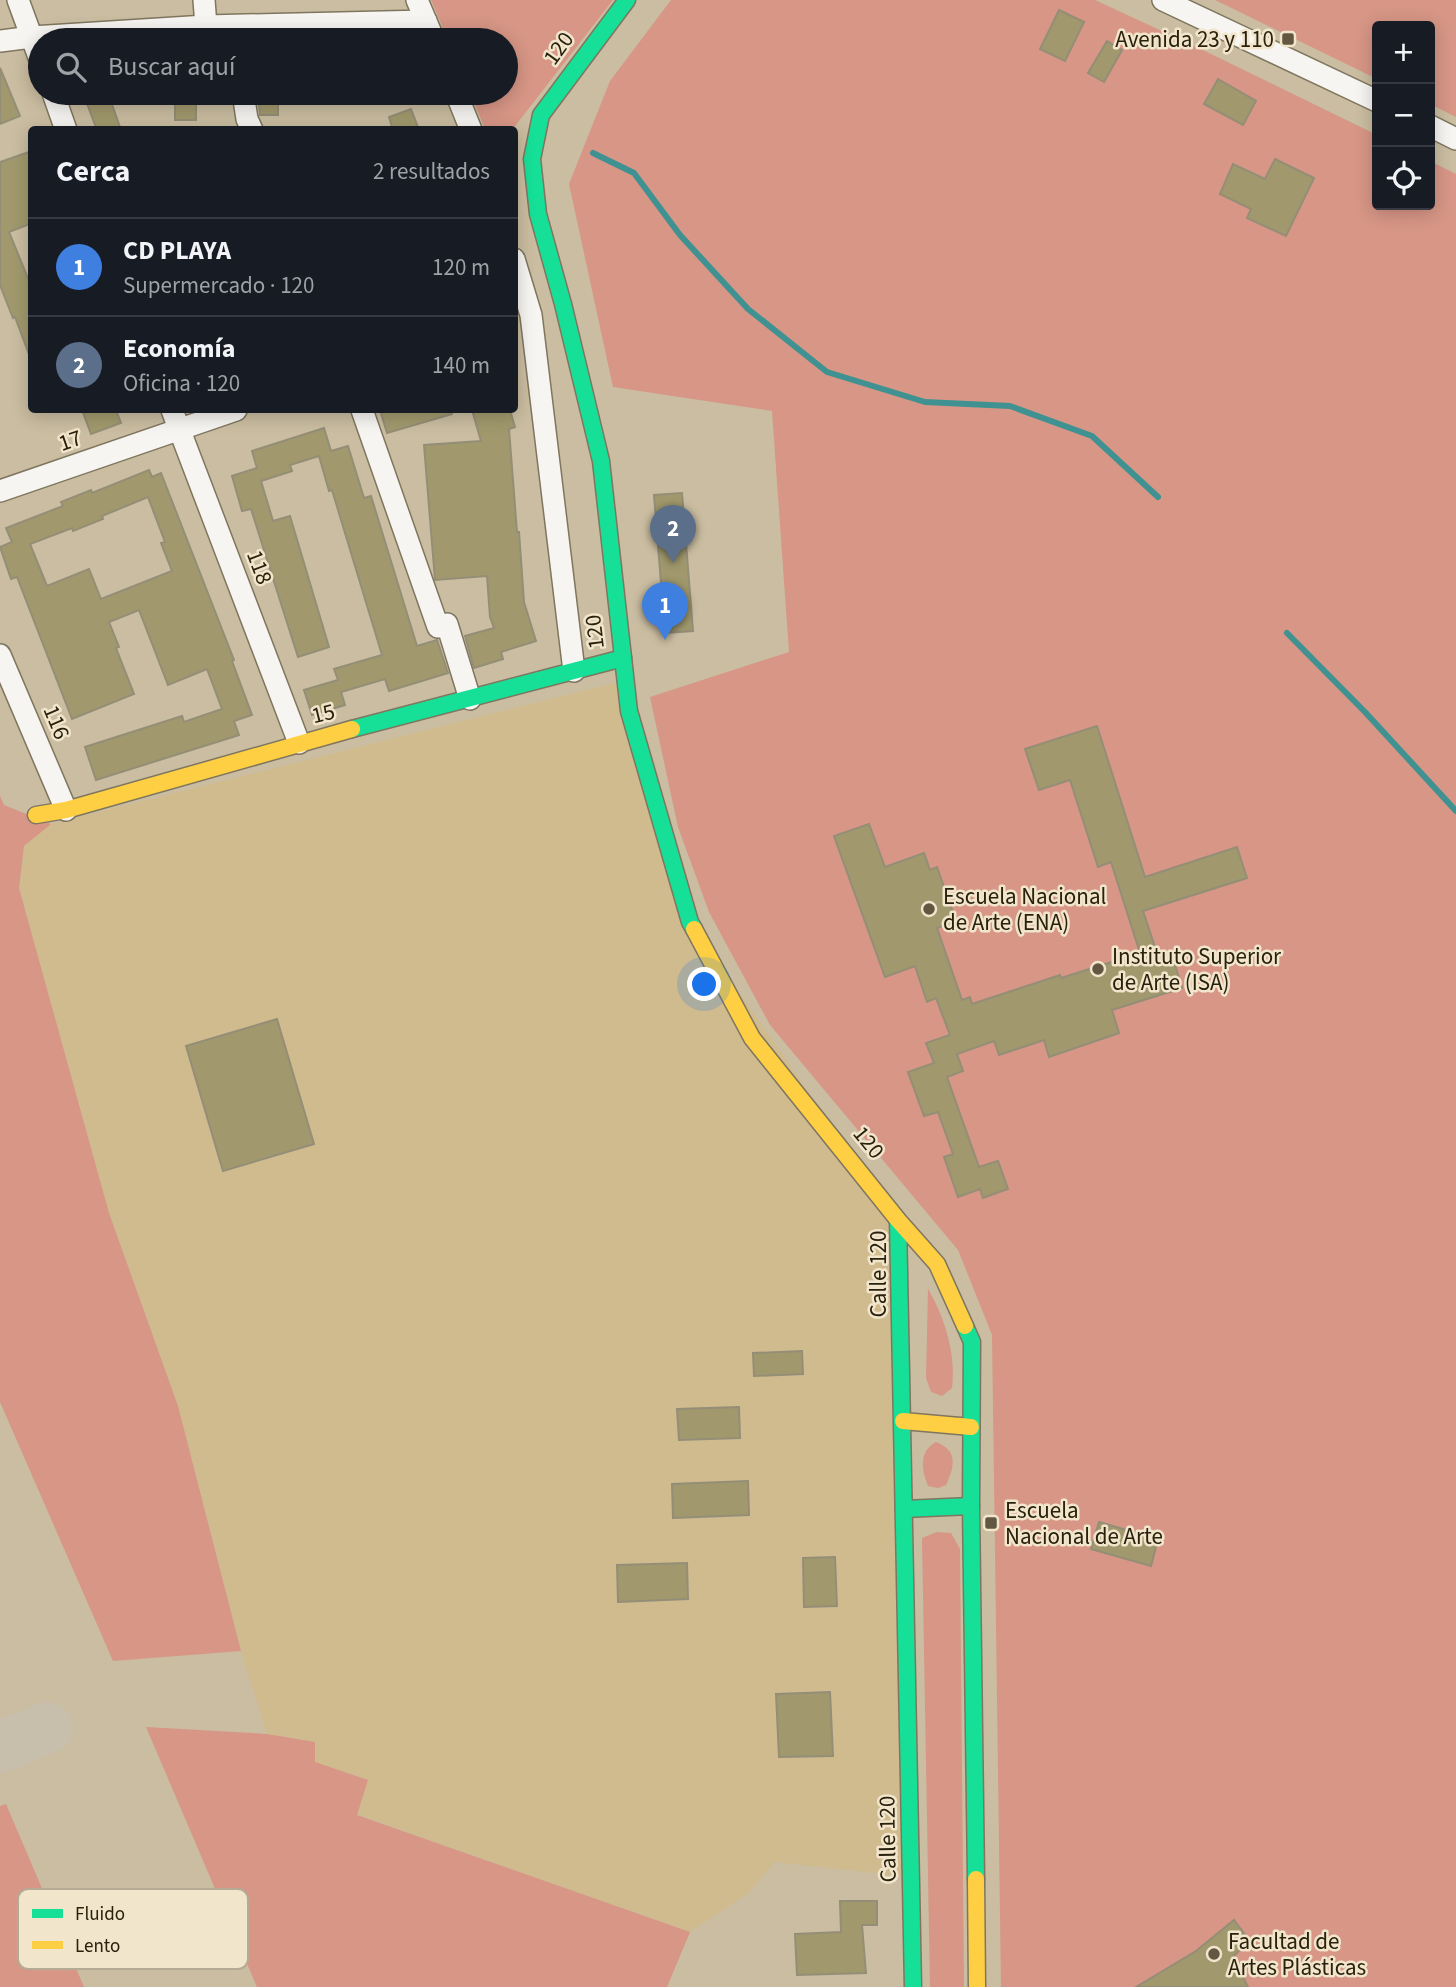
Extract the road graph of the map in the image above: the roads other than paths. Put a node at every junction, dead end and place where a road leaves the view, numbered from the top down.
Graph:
1 (18, 0) edge
2 (204, 0) edge
3 (417, 0) edge
4 (627, 0) edge
5 (1163, 0) edge
6 (206, 26) junction
7 (29, 28) edge
8 (174, 28) edge
9 (214, 28) edge
10 (429, 28) edge
11 (28, 38) edge
12 (0, 41) edge
13 (1372, 99) edge
14 (57, 105) edge
15 (245, 105) edge
16 (461, 105) edge
17 (64, 126) edge
18 (250, 126) edge
19 (469, 126) edge
20 (1435, 128) edge
21 (1456, 139) edge
22 (518, 284) edge
23 (563, 304) junction
24 (523, 317) edge
25 (216, 413) edge
26 (363, 413) edge
27 (176, 419) edge
28 (0, 491) edge
29 (0, 655) edge
30 (623, 658) junction
31 (574, 671) junction
32 (470, 699) junction
33 (299, 743) junction
34 (66, 810) junction
35 (36, 816) dead end
36 (898, 1220) junction
37 (902, 1422) junction
38 (971, 1427) junction
39 (971, 1506) junction
40 (904, 1509) junction
41 (913, 1987) edge
42 (977, 1987) edge

1 - 7 street
2 - 6 street
3 - 10 street
4 - 23 main road, 120
5 - 13 street
6 - 8 street
6 - 9 street
11 - 12 street
14 - 17 street
15 - 18 street
16 - 19 street
20 - 21 street
22 - 24 street, 120
23 - 24 street
23 - 30 main road, 120
24 - 31 street, 120
25 - 27 street, 17
26 - 32 street
27 - 28 street, 17
27 - 33 street, 118
29 - 34 street, 116
30 - 31 main road, 15
30 - 36 main road, 120
31 - 32 main road, 15
32 - 33 main road, 15
33 - 34 main road, 15
34 - 35 main road, 15
36 - 37 main road, Calle 120
36 - 38 main road, Calle 120
37 - 38 main road
37 - 40 main road, Calle 120
38 - 39 main road, Calle 120
39 - 40 main road
39 - 42 main road, Calle 120
40 - 41 main road, Calle 120

